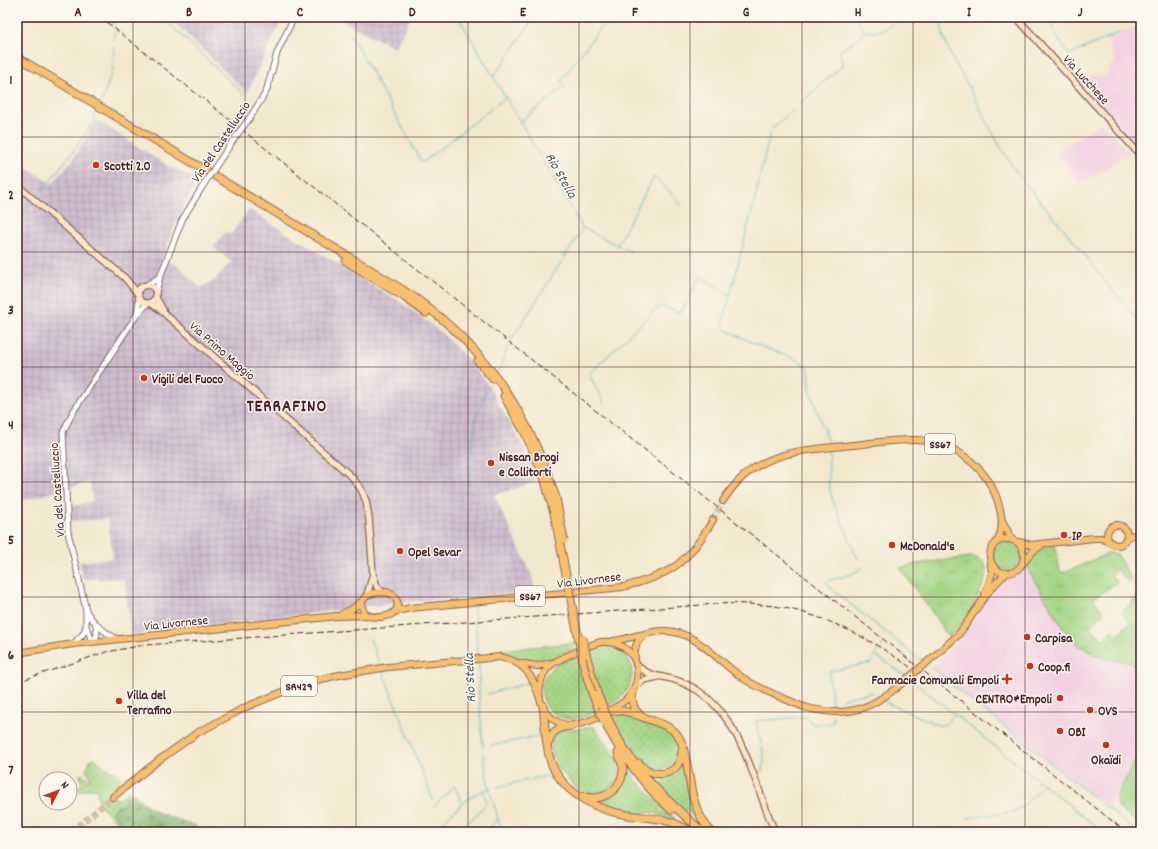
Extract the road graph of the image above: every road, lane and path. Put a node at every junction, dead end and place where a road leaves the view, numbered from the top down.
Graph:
1 (294, 17) edge
2 (1016, 17) edge
3 (17, 57) edge
4 (17, 63) edge
5 (1141, 156) edge
6 (17, 185) edge
7 (160, 277) junction
8 (125, 278) junction
9 (144, 286) junction
10 (156, 295) junction
11 (138, 296) junction
12 (148, 304) junction
13 (136, 316) junction
14 (167, 316) junction
15 (545, 473) junction
16 (723, 501) tunnel mouth
17 (713, 520) tunnel mouth
18 (1002, 521) junction
19 (1124, 528) junction
20 (1108, 529) junction
21 (1140, 533) edge
22 (1094, 538) junction
23 (1014, 540) junction
24 (1125, 540) junction
25 (996, 543) junction
26 (1112, 543) junction
27 (1044, 544) junction
28 (991, 563) junction
29 (1023, 563) junction
30 (1007, 573) junction
31 (373, 574) junction
32 (383, 592) junction
33 (366, 595) junction
34 (397, 600) junction
35 (362, 601) junction
36 (981, 603) junction
37 (410, 608) junction
38 (86, 610) junction
39 (394, 612) junction
40 (367, 615) junction
41 (337, 616) junction
42 (96, 625) junction
43 (86, 627) junction
44 (646, 634) junction
45 (117, 639) junction
46 (93, 642) junction
47 (609, 642) junction
48 (73, 644) junction
49 (17, 653) edge
50 (516, 662) junction
51 (555, 662) junction
52 (636, 663) junction
53 (658, 677) junction
54 (634, 689) junction
55 (542, 702) junction
56 (644, 718) junction
57 (607, 720) junction
58 (572, 726) junction
59 (617, 736) junction
60 (683, 747) junction
61 (548, 750) junction
62 (573, 792) junction
63 (113, 797) tunnel mouth
64 (691, 832) edge
65 (696, 832) edge
66 (704, 832) edge
67 (712, 832) edge
68 (775, 832) edge

1 - 7 street, Via del Castelluccio, bridge
2 - 5 main road, Via Lucchese
3 - 15 highway
4 - 15 highway
6 - 8 main road, Via Primo Maggio
7 - 9 street
7 - 10 street, Via del Castelluccio
8 - 9 main road, Via Primo Maggio
8 - 11 main road, Via Primo Maggio
9 - 10 main road, Via Primo Maggio
9 - 11 main road
10 - 12 main road
10 - 14 main road, Via Primo Maggio
11 - 12 main road, Via Primo Maggio
11 - 13 street
12 - 13 street
12 - 14 main road, Via Primo Maggio
13 - 38 street, Via del Castelluccio
14 - 31 main road, Via Primo Maggio
15 - 57 highway, bridge
15 - 57 highway, bridge
16 - 18 main road, SS67
17 - 37 main road, Via Livornese / SS67
18 - 23 main road, SS67
18 - 25 main road, SS67
19 - 20 main road
19 - 21 main road
19 - 24 main road
20 - 22 main road
20 - 26 main road
21 - 24 main road
22 - 26 main road
22 - 27 main road
23 - 25 main road
23 - 27 main road
23 - 29 main road, SS67
24 - 26 main road
25 - 28 main road, SS67
27 - 29 main road
28 - 30 main road
28 - 36 main road
29 - 30 main road
30 - 36 main road
31 - 32 main road, Via Primo Maggio
31 - 33 main road, Via Primo Maggio
32 - 33 main road
32 - 34 main road
33 - 35 main road, Via Livornese / SS67
34 - 37 main road
34 - 39 main road
35 - 40 main road
35 - 41 main road, Via Livornese / SS67
36 - 44 main road, bridge
37 - 39 main road, Via Livornese / SS67
38 - 42 street, Via del Castelluccio
38 - 43 street, Via del Castelluccio
39 - 40 main road, Via Livornese / SS67
40 - 41 main road, Via Livornese / SS67
41 - 45 main road, Via Livornese / SS67
42 - 45 street, Via del Castelluccio
42 - 46 street
43 - 46 street, Via del Castelluccio
43 - 48 street
44 - 47 main road
44 - 52 main road
45 - 46 main road, Via Livornese / SS67
46 - 48 main road, Via Livornese / SS67
47 - 51 main road
47 - 52 main road
48 - 49 main road, Via Livornese / SS67
50 - 51 main road, SR429
50 - 55 main road, SR429
50 - 63 main road, SR429
51 - 55 main road
52 - 53 main road
52 - 54 main road
53 - 54 main road
53 - 68 main road
54 - 56 highway
54 - 57 main road
55 - 58 main road
55 - 61 highway
56 - 57 highway
56 - 60 highway
57 - 58 main road
57 - 59 highway
57 - 62 highway
57 - 65 highway
58 - 61 highway
59 - 60 highway
59 - 66 highway
60 - 67 highway
61 - 62 highway
62 - 64 highway

